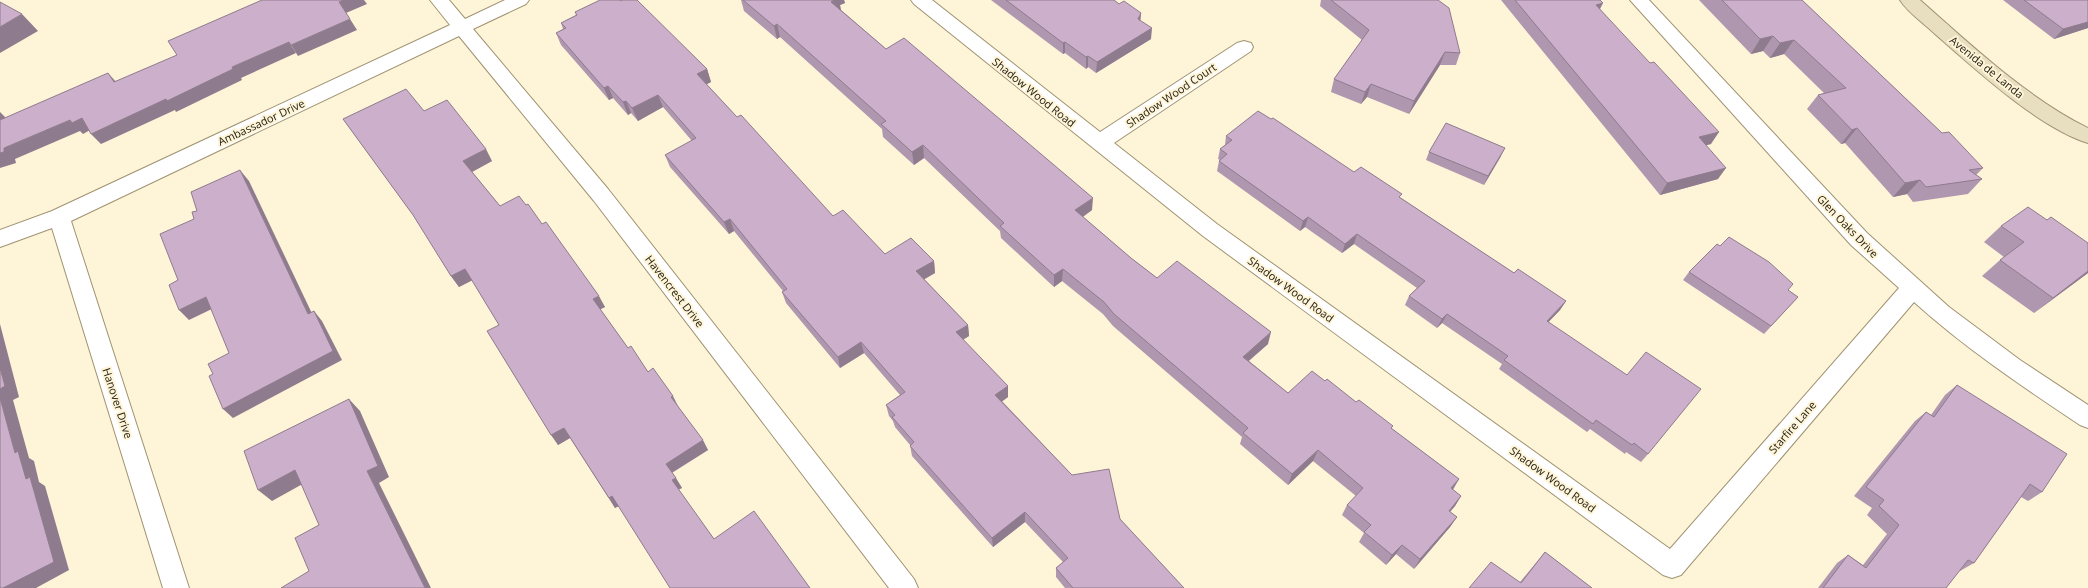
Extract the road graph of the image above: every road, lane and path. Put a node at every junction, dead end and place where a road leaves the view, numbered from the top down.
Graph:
1 (439, 0) edge
2 (520, 0) edge
3 (920, 0) edge
4 (1639, 0) edge
5 (1909, 0) edge
6 (463, 27) junction
7 (1244, 47) dead end
8 (2069, 129) junction
9 (2088, 136) edge
10 (1099, 143) junction
11 (2088, 154) edge
12 (59, 217) junction
13 (0, 239) edge
14 (1912, 289) junction
15 (2088, 418) edge
16 (1672, 566) joint
17 (176, 588) edge
18 (905, 588) edge

1 - 6 street, Havencrest Drive
2 - 6 street, Ambassador Drive
3 - 10 street, Shadow Wood Road
4 - 14 street, Glen Oaks Drive
5 - 8 street, Avenida de Landa
6 - 12 street, Ambassador Drive
6 - 18 street, Havencrest Drive
7 - 10 street, Shadow Wood Court
8 - 9 street, Avenida de Landa
8 - 11 street, Avenida de Landa
10 - 16 street, Shadow Wood Road
12 - 13 street, Ambassador Drive
12 - 17 street, Hanover Drive
14 - 15 street, Glen Oaks Drive
14 - 16 street, Starfire Lane

